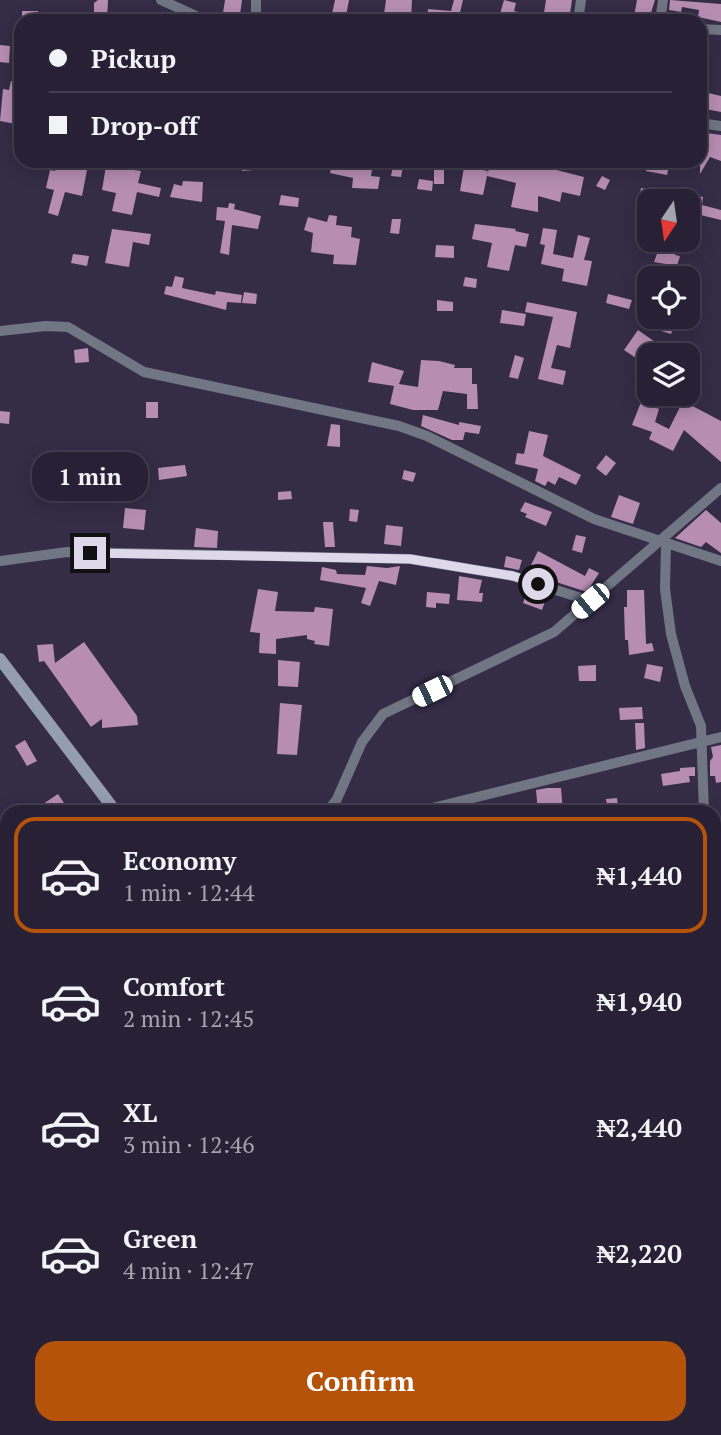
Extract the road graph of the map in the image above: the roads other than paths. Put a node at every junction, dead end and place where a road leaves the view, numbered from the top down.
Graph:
1 (161, 0) edge
2 (192, 14) edge
3 (0, 331) edge
4 (721, 488) edge
5 (662, 543) junction
6 (0, 561) edge
7 (721, 561) edge
8 (590, 601) junction
9 (0, 659) edge
10 (721, 737) edge
11 (702, 743) junction
12 (111, 805) edge
13 (332, 805) edge
14 (445, 805) edge
15 (704, 805) edge

1 - 2 street
3 - 5 street
4 - 5 street
5 - 7 street
5 - 8 street
5 - 11 street
6 - 8 street
8 - 13 street
9 - 12 street
10 - 11 street
11 - 14 street
11 - 15 street

